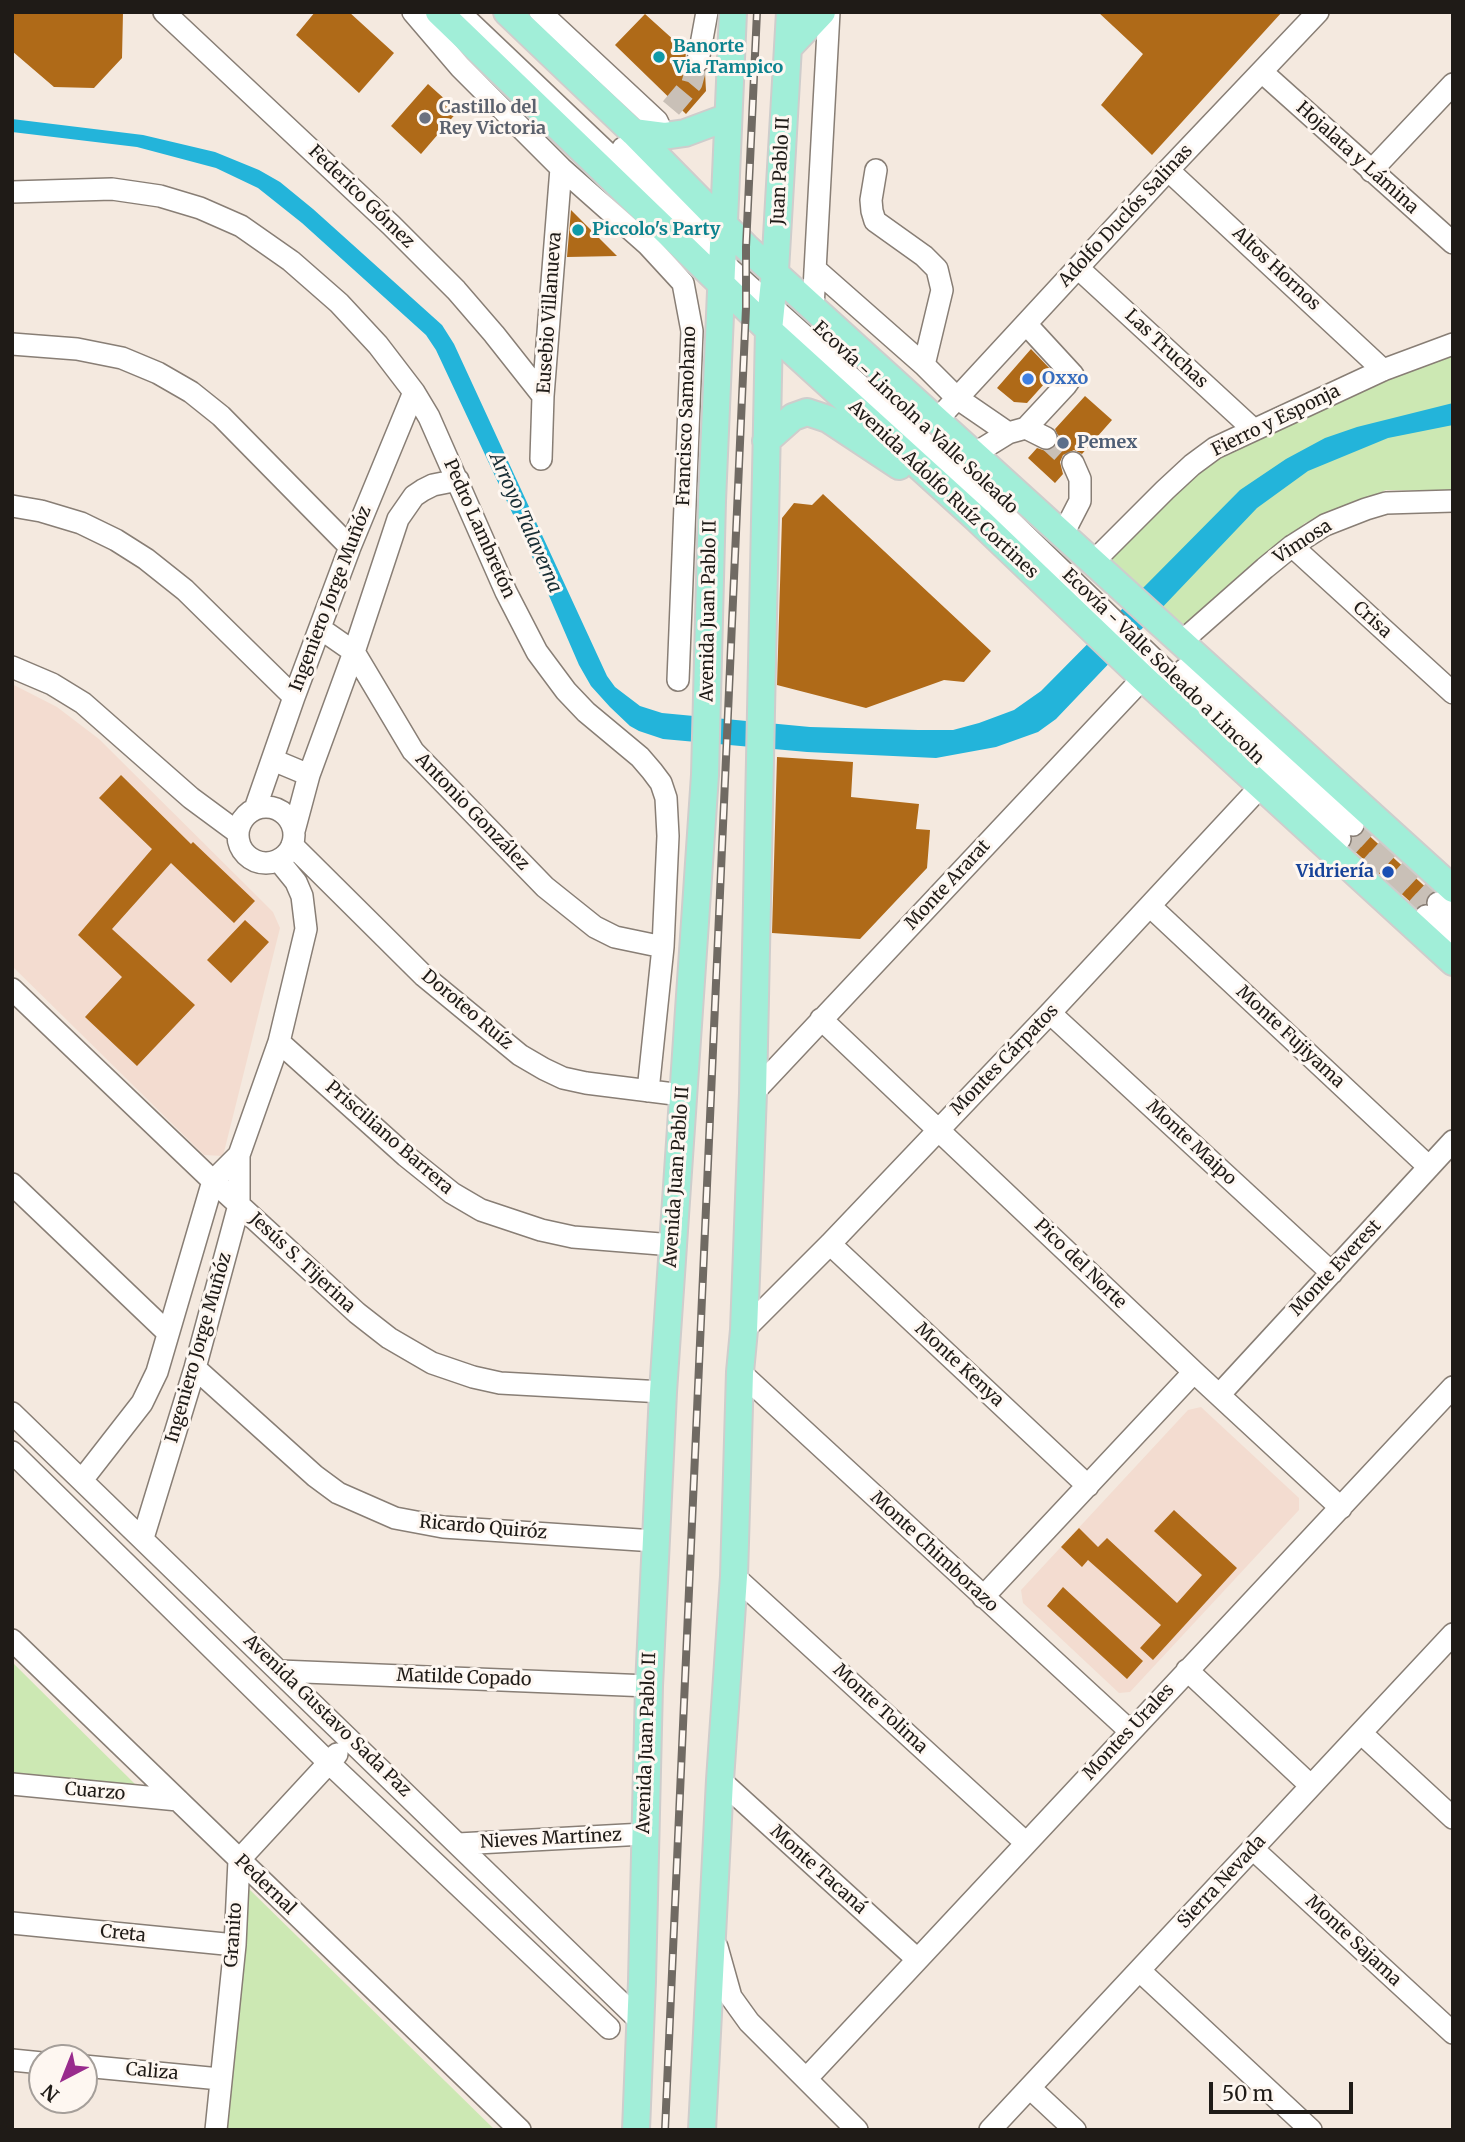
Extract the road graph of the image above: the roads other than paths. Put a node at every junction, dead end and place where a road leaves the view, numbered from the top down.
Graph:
1 (164, 12) edge
2 (413, 12) edge
3 (439, 12) edge
4 (459, 12) edge
5 (477, 12) edge
6 (507, 12) edge
7 (540, 12) edge
8 (733, 12) edge
9 (790, 12) edge
10 (822, 12) edge
11 (830, 12) edge
12 (1318, 12) edge
13 (702, 16) edge
14 (788, 48) junction
15 (698, 61) tunnel mouth
16 (1262, 72) junction
17 (1453, 85) edge
18 (728, 117) junction
19 (664, 121) junction
20 (633, 132) junction
21 (561, 168) junction
22 (876, 170) dead end
23 (1168, 170) junction
24 (1371, 171) junction
25 (12, 192) edge
26 (1453, 243) edge
27 (722, 252) junction
28 (1078, 268) junction
29 (815, 269) junction
30 (772, 298) junction
31 (813, 308) junction
32 (1026, 324) junction
33 (12, 344) edge
34 (1453, 344) edge
35 (924, 365) junction
36 (1383, 370) junction
37 (414, 392) junction
38 (543, 396) junction
39 (957, 398) junction
40 (936, 421) junction
41 (1017, 430) junction
42 (1254, 430) junction
43 (1046, 438) tunnel mouth
44 (766, 441) junction
45 (974, 454) junction
46 (541, 459) dead end
47 (1073, 463) tunnel mouth
48 (458, 480) junction
49 (1452, 501) edge
50 (12, 506) edge
51 (978, 520) junction
52 (1062, 536) junction
53 (1292, 546) junction
54 (350, 547) junction
55 (1092, 563) junction
56 (321, 629) junction
57 (1180, 643) junction
58 (354, 652) junction
59 (12, 667) edge
60 (1143, 678) junction
61 (678, 680) dead end
62 (1453, 693) edge
63 (294, 696) junction
64 (273, 760) junction
65 (309, 775) junction
66 (1261, 786) junction
67 (255, 809) junction
68 (237, 832) junction
69 (1347, 832) tunnel mouth
70 (288, 846) junction
71 (1442, 906) edge
72 (1151, 907) junction
73 (1453, 940) edge
74 (663, 947) junction
75 (1453, 962) edge
76 (12, 989) edge
77 (1051, 1013) junction
78 (821, 1019) junction
79 (279, 1042) junction
80 (648, 1091) junction
81 (753, 1093) junction
82 (682, 1096) junction
83 (938, 1129) junction
84 (1453, 1140) edge
85 (239, 1155) junction
86 (1429, 1167) junction
87 (213, 1181) junction
88 (12, 1184) edge
89 (239, 1205) junction
90 (673, 1244) junction
91 (830, 1244) junction
92 (1332, 1273) junction
93 (744, 1330) junction
94 (167, 1332) junction
95 (195, 1368) junction
96 (740, 1371) junction
97 (1194, 1372) junction
98 (1453, 1387) edge
99 (663, 1392) junction
100 (1219, 1395) junction
101 (12, 1413) edge
102 (12, 1452) edge
103 (82, 1480) junction
104 (1088, 1486) junction
105 (1342, 1508) junction
106 (143, 1538) junction
107 (656, 1541) junction
108 (734, 1576) junction
109 (983, 1598) junction
110 (1453, 1634) edge
111 (12, 1640) edge
112 (1187, 1670) junction
113 (280, 1671) junction
114 (649, 1686) junction
115 (1130, 1731) junction
116 (1361, 1732) junction
117 (350, 1740) junction
118 (329, 1763) junction
119 (720, 1780) junction
120 (12, 1784) edge
121 (1310, 1785) junction
122 (178, 1800) junction
123 (1453, 1818) edge
124 (644, 1834) junction
125 (1026, 1843) junction
126 (458, 1844) junction
127 (1252, 1849) junction
128 (239, 1860) junction
129 (12, 1923) edge
130 (712, 1928) junction
131 (234, 1945) junction
132 (917, 1959) junction
133 (1140, 1971) junction
134 (640, 2021) junction
135 (609, 2028) dead end
136 (1453, 2033) edge
137 (98, 2067) edge
138 (220, 2079) junction
139 (806, 2080) junction
140 (1030, 2088) junction
141 (216, 2130) edge
142 (520, 2130) edge
143 (636, 2130) edge
144 (702, 2130) edge
145 (857, 2130) edge
146 (990, 2130) edge
147 (1074, 2130) edge
148 (1311, 2130) edge

1 - 38 street, Federico Gómez
2 - 21 street, Francisco Samohano
3 - 27 main road, Avenida Adolfo Ruíz Cortines
4 - 27 street
5 - 27 street
6 - 20 main road, Avenida Adolfo Ruíz Cortines
7 - 19 street
8 - 18 main road
9 - 14 main road, Juan Pablo II
10 - 14 main road
11 - 29 street
12 - 16 street, Adolfo Duclós Salinas
13 - 15 street
14 - 30 main road, Juan Pablo II
16 - 23 street, Adolfo Duclós Salinas
16 - 24 street, Hojalata y Lámina
17 - 24 street
18 - 19 main road
18 - 27 main road
19 - 20 main road
20 - 27 main road, Avenida Adolfo Ruíz Cortines
21 - 38 street, Eusebio Villanueva
21 - 61 street, Francisco Samohano
22 - 35 street
23 - 28 street, Adolfo Duclós Salinas
23 - 36 street, Altos Hornos
24 - 26 street, Hojalata y Lámina
25 - 37 street, Pedro Lambretón
27 - 30 main road, Avenida Adolfo Ruíz Cortines
27 - 30 main road, Avenida Adolfo Ruíz Cortines
27 - 82 main road, Avenida Juan Pablo II
28 - 32 street, Adolfo Duclós Salinas
28 - 42 street, Las Truchas
29 - 31 street
29 - 35 street
30 - 31 main road, Avenida Adolfo Ruíz Cortines
30 - 44 main road
30 - 51 main road, Avenida Adolfo Ruíz Cortines
30 - 69 street, Ecovía - Valle Soleado a Lincoln
31 - 40 main road, Avenida Adolfo Ruíz Cortines
32 - 39 street, Adolfo Duclós Salinas
32 - 41 street
33 - 54 street
34 - 36 street, Fierro y Esponja
35 - 39 street
36 - 42 street, Fierro y Esponja
37 - 48 street, Pedro Lambretón
37 - 54 street, Ingeniero Jorge Muñóz
38 - 46 street, Eusebio Villanueva
39 - 40 street, Adolfo Duclós Salinas
39 - 41 street
40 - 45 main road, Avenida Adolfo Ruíz Cortines
41 - 43 street
41 - 45 street
42 - 55 street, Fierro y Esponja
44 - 51 main road
44 - 81 main road
45 - 52 main road, Avenida Adolfo Ruíz Cortines
47 - 52 street
48 - 58 street, Ingeniero Jorge Muñóz
48 - 74 street, Pedro Lambretón
49 - 53 street, Vimosa
50 - 63 street
51 - 60 main road, Avenida Adolfo Ruíz Cortines
52 - 55 main road, Avenida Adolfo Ruíz Cortines
53 - 57 street, Vimosa
53 - 62 street, Crisa
54 - 56 street, Ingeniero Jorge Muñóz
55 - 57 main road, Avenida Adolfo Ruíz Cortines
56 - 58 street, Antonio González
56 - 63 street, Ingeniero Jorge Muñóz
57 - 71 main road, Avenida Adolfo Ruíz Cortines
58 - 65 street, Ingeniero Jorge Muñóz
58 - 74 street, Antonio González
59 - 68 street
60 - 66 main road, Avenida Adolfo Ruíz Cortines
60 - 78 street, Monte Ararat
63 - 64 street, Ingeniero Jorge Muñóz
64 - 65 street
64 - 67 street, Ingeniero Jorge Muñóz
65 - 70 street, Ingeniero Jorge Muñóz
66 - 72 street, Montes Cárpatos
66 - 75 main road, Avenida Adolfo Ruíz Cortines
67 - 68 street
67 - 70 street
68 - 70 street
70 - 79 street, Ingeniero Jorge Muñóz
70 - 80 street, Doroteo Ruíz
71 - 73 street
72 - 77 street, Montes Cárpatos
72 - 86 street, Monte Fujiyama
74 - 80 street, Pedro Lambretón
76 - 87 street, Jesús S. Tijerina
77 - 83 street, Montes Cárpatos
77 - 92 street, Monte Maipo
78 - 81 street, Monte Ararat
78 - 83 street, Pico del Norte
79 - 85 street, Ingeniero Jorge Muñóz
79 - 90 street, Prisciliano Barrera
80 - 82 street, Doroteo Ruíz
81 - 93 main road
82 - 90 main road, Avenida Juan Pablo II
83 - 91 street, Montes Cárpatos
83 - 97 street, Pico del Norte
84 - 86 street, Monte Everest
85 - 87 street, Ingeniero Jorge Muñóz
85 - 89 street, Ingeniero Jorge Muñóz
86 - 92 street, Monte Everest
87 - 89 street, Jesús S. Tijerina
87 - 94 street, Ingeniero Jorge Muñóz
88 - 94 street
89 - 95 street, Ingeniero Jorge Muñóz
89 - 99 street, Jesús S. Tijerina
90 - 99 main road, Avenida Juan Pablo II
91 - 93 street, Montes Cárpatos
91 - 104 street, Monte Kenya
92 - 100 street, Monte Everest
93 - 96 main road
94 - 103 street, Ingeniero Jorge Muñóz
95 - 106 street, Ingeniero Jorge Muñóz
95 - 107 street, Ricardo Quiróz
96 - 108 main road
96 - 109 street, Monte Chimborazo
97 - 100 street, Pico del Norte
97 - 104 street
98 - 105 street, Montes Urales
99 - 107 main road, Avenida Juan Pablo II
100 - 105 street, Pico del Norte
101 - 103 street, Avenida Gustavo Sada Paz
102 - 118 street, Avenida Gustavo Sada Paz
103 - 106 street, Avenida Gustavo Sada Paz
104 - 109 street
105 - 112 street, Montes Urales
106 - 113 street, Avenida Gustavo Sada Paz
107 - 114 main road, Avenida Juan Pablo II
108 - 119 main road
108 - 125 street, Monte Tolima
109 - 115 street, Monte Chimborazo
110 - 116 street, Sierra Nevada
111 - 122 street, Pedernal
112 - 115 street, Montes Urales
112 - 121 street
113 - 114 street, Matilde Copado
113 - 117 street, Avenida Gustavo Sada Paz
114 - 124 main road, Avenida Juan Pablo II
115 - 125 street, Montes Urales
116 - 121 street, Sierra Nevada
116 - 123 street
117 - 118 street
117 - 126 street, Avenida Gustavo Sada Paz
118 - 128 street
118 - 135 street, Avenida Gustavo Sada Paz
119 - 130 main road
119 - 132 street, Monte Tacaná
120 - 122 street, Cuarzo
121 - 127 street, Sierra Nevada
122 - 128 street, Pedernal
124 - 126 street, Nieves Martínez
124 - 134 main road, Avenida Juan Pablo II
125 - 132 street, Montes Urales
126 - 134 street, Avenida Gustavo Sada Paz
127 - 133 street, Sierra Nevada
127 - 136 street, Monte Sajama
128 - 131 street, Granito
128 - 142 street, Pedernal
129 - 131 street, Creta
130 - 139 street
130 - 144 main road
131 - 138 street, Granito
132 - 139 street, Montes Urales
133 - 140 street, Sierra Nevada
133 - 148 street
134 - 143 main road, Avenida Juan Pablo II
137 - 138 street, Caliza
138 - 141 street, Granito
139 - 145 street
140 - 146 street, Sierra Nevada
140 - 147 street

